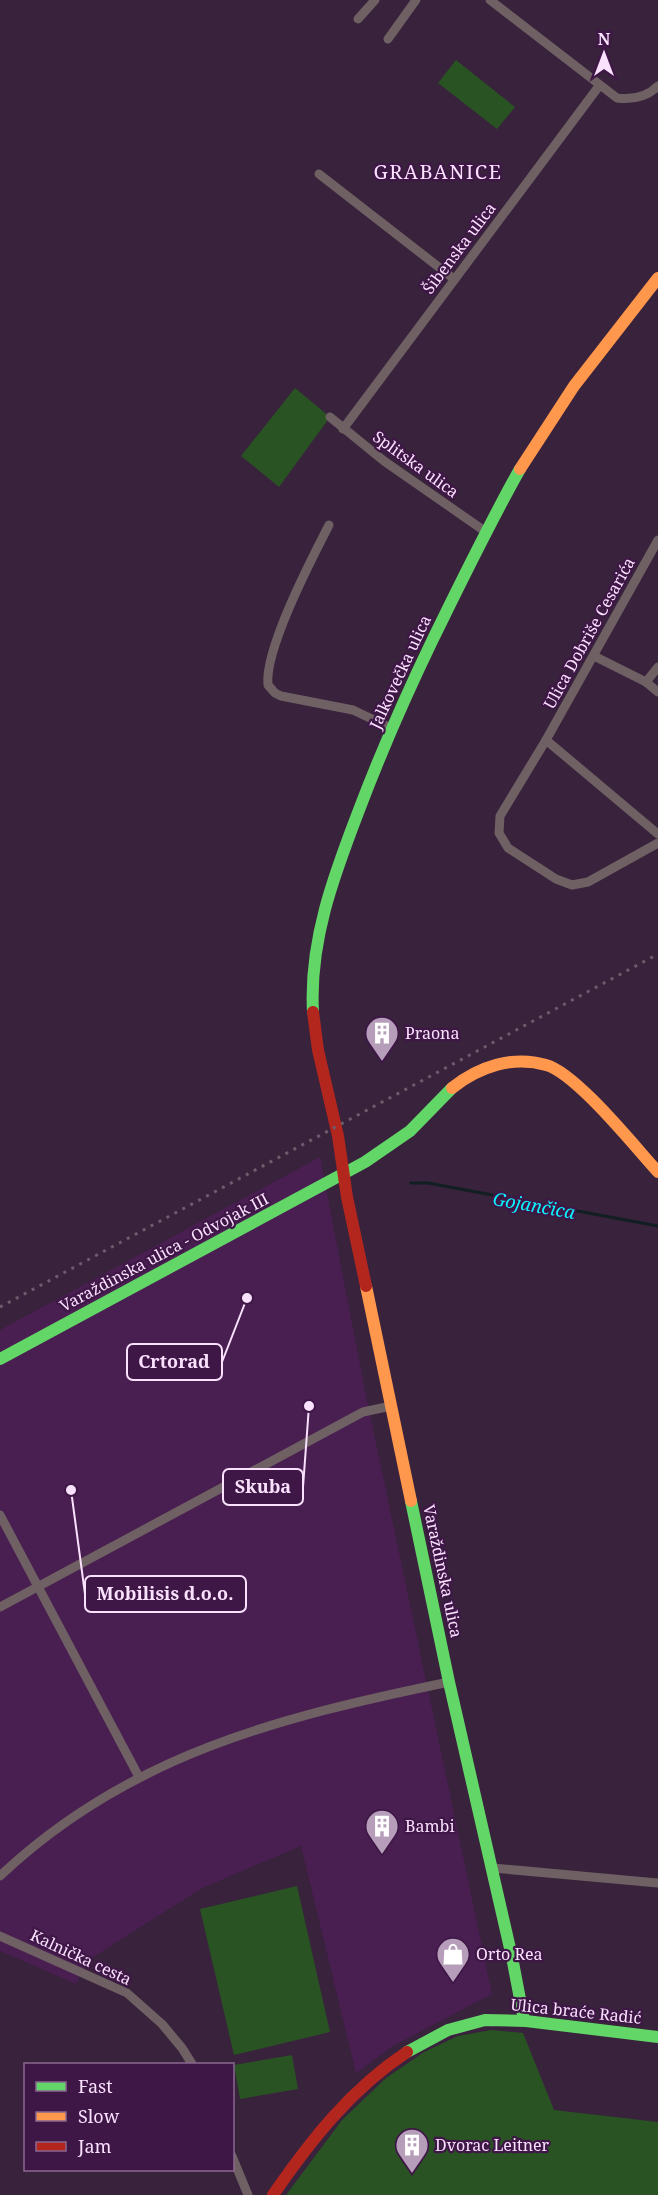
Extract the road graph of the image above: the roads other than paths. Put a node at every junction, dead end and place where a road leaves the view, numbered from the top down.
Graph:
1 (375, 0) edge
2 (416, 0) edge
3 (490, 0) edge
4 (358, 19) dead end
5 (388, 39) dead end
6 (599, 86) junction
7 (657, 89) edge
8 (319, 174) dead end
9 (658, 278) edge
10 (454, 279) junction
11 (330, 417) dead end
12 (343, 429) junction
13 (329, 525) dead end
14 (486, 532) junction
15 (658, 540) edge
16 (594, 656) junction
17 (658, 667) edge
18 (646, 682) junction
19 (658, 692) edge
20 (391, 728) junction
21 (546, 740) junction
22 (658, 834) edge
23 (658, 843) edge
24 (336, 1128) joint
25 (658, 1172) edge
26 (344, 1173) junction
27 (0, 1359) edge
28 (391, 1406) junction
29 (0, 1515) edge
30 (38, 1587) junction
31 (0, 1607) edge
32 (449, 1682) junction
33 (139, 1778) junction
34 (493, 1869) junction
35 (0, 1876) edge
36 (658, 1883) edge
37 (0, 1936) edge
38 (524, 2020) junction
39 (658, 2037) edge
40 (191, 2063) edge
41 (234, 2161) edge
42 (248, 2195) edge
43 (273, 2195) edge

1 - 4 street
2 - 5 street
3 - 6 street
6 - 7 street
6 - 10 street, Šibenska ulica
8 - 10 street
9 - 14 main road, Jalkovečka ulica
10 - 12 street, Šibenska ulica
11 - 12 street, Splitska ulica
12 - 14 street, Splitska ulica
13 - 20 street
14 - 20 main road, Jalkovečka ulica
15 - 16 street, Ulica Dobriše Cesarića
16 - 18 street
16 - 21 street, Ulica Dobriše Cesarića
17 - 18 street
18 - 19 street
20 - 24 main road, Jalkovečka ulica
21 - 22 street
21 - 23 street, Ulica Dobriše Cesarića
24 - 26 main road, Varaždinska ulica
25 - 26 main road, Varaždinska ulica - Odvojak III
26 - 27 main road, Varaždinska ulica - Odvojak III
26 - 28 main road, Varaždinska ulica
28 - 30 street
28 - 32 main road, Varaždinska ulica
29 - 30 street
30 - 31 street
30 - 33 street
32 - 33 street
32 - 34 main road, Varaždinska ulica
33 - 35 street
34 - 36 street
34 - 38 main road, Varaždinska ulica
37 - 40 street, Kalnička cesta
38 - 39 main road, Ulica braće Radić
38 - 43 main road, Ulica braće Radić
41 - 42 street

